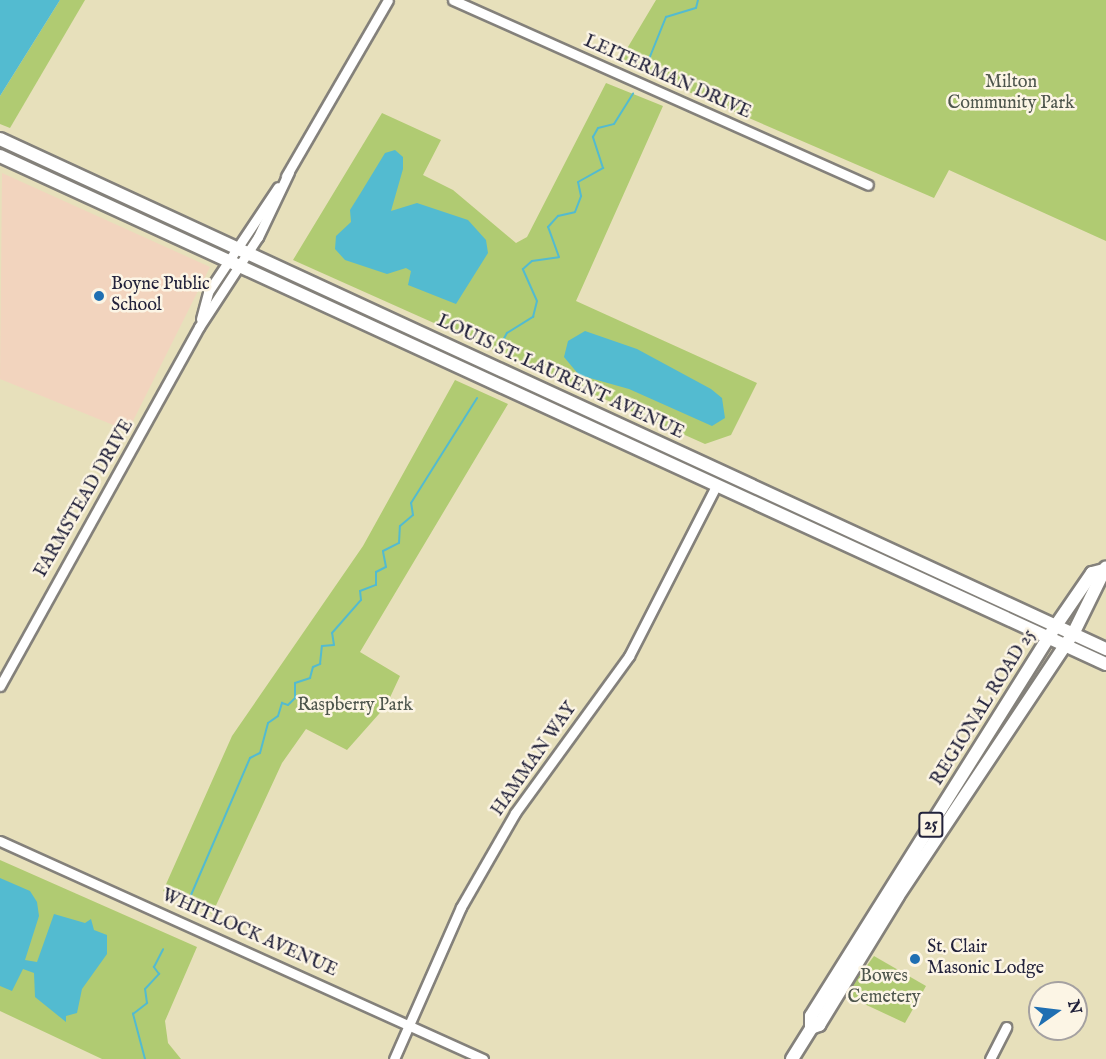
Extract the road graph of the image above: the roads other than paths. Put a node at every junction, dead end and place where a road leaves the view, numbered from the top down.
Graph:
1 (388, 0) edge
2 (453, 0) edge
3 (0, 139) edge
4 (0, 156) edge
5 (868, 185) dead end
6 (242, 251) junction
7 (234, 262) junction
8 (716, 486) junction
9 (1105, 568) edge
10 (1057, 624) junction
11 (1074, 632) junction
12 (1051, 636) junction
13 (1066, 644) junction
14 (1106, 649) edge
15 (1106, 664) edge
16 (0, 686) edge
17 (0, 841) edge
18 (409, 1025) junction
19 (1006, 1027) dead end
20 (811, 1028) junction
21 (394, 1059) edge
22 (483, 1059) edge
23 (792, 1059) edge
24 (990, 1059) edge

1 - 6 street, FARMSTEAD DRIVE
2 - 5 street, LEITERMAN DRIVE
3 - 6 main road, LOUIS ST. LAURENT AVENUE
4 - 7 main road, LOUIS ST. LAURENT AVENUE
6 - 7 street, FARMSTEAD DRIVE
6 - 10 main road, LOUIS ST. LAURENT AVENUE
7 - 8 main road, LOUIS ST. LAURENT AVENUE
7 - 16 street, FARMSTEAD DRIVE
8 - 12 main road, LOUIS ST. LAURENT AVENUE
8 - 18 street, HAMMAN WAY
9 - 10 main road, REGIONAL ROAD 25 / 25
9 - 11 main road, REGIONAL ROAD 25 / 25
10 - 11 main road, LOUIS ST. LAURENT AVENUE
10 - 12 main road, REGIONAL ROAD 25 / 25
11 - 13 main road, REGIONAL ROAD 25 / 25
11 - 14 main road, LOUIS ST. LAURENT AVENUE
12 - 13 main road, LOUIS ST. LAURENT AVENUE
12 - 20 main road, REGIONAL ROAD 25 / 25
13 - 15 main road, LOUIS ST. LAURENT AVENUE
13 - 20 main road, REGIONAL ROAD 25 / 25
17 - 18 street, WHITLOCK AVENUE
18 - 21 street, HAMMAN WAY
18 - 22 street, WHITLOCK AVENUE
19 - 24 street
20 - 23 main road, REGIONAL ROAD 25 / 25

